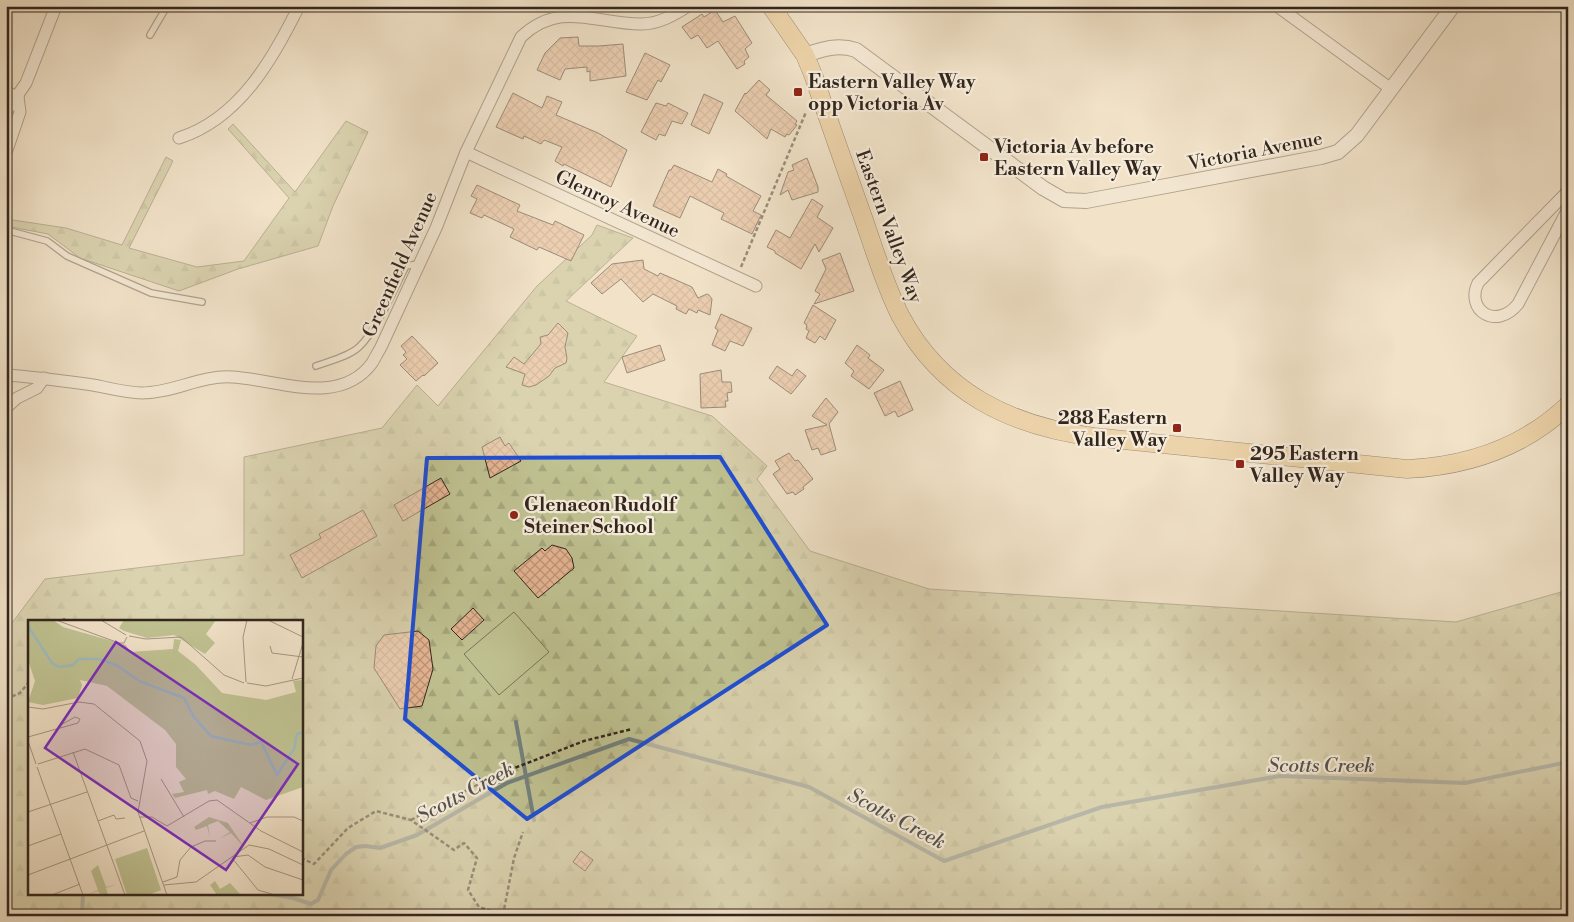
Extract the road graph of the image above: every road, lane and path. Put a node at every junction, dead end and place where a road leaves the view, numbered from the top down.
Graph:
1 (56, 6) edge
2 (166, 6) edge
3 (298, 6) edge
4 (688, 6) edge
5 (772, 6) edge
6 (1277, 6) edge
7 (1453, 6) edge
8 (150, 35) dead end
9 (805, 55) junction
10 (1391, 89) junction
11 (6, 92) edge
12 (18, 97) junction
13 (6, 112) edge
14 (806, 112) dead end
15 (180, 138) dead end
16 (6, 152) edge
17 (466, 152) junction
18 (1568, 191) edge
19 (1568, 209) edge
20 (6, 230) edge
21 (420, 263) junction
22 (736, 278) junction
23 (756, 286) dead end
24 (202, 302) dead end
25 (316, 366) dead end
26 (6, 375) edge
27 (44, 378) junction
28 (1568, 405) edge
29 (6, 408) edge
30 (28, 683) edge
31 (6, 699) edge
32 (632, 729) dead end
33 (410, 820) junction
34 (523, 832) dead end
35 (302, 858) edge
36 (503, 916) edge

1 - 12 street
2 - 8 lane
3 - 15 street
4 - 17 street, Greenfield Avenue
5 - 9 main road, Eastern Valley Way
6 - 10 street
7 - 10 street, Victoria Avenue
9 - 10 street, Victoria Avenue
9 - 28 main road, Eastern Valley Way
11 - 12 street
12 - 13 street
12 - 16 street
14 - 22 path
17 - 21 street, Greenfield Avenue
17 - 22 street, Glenroy Avenue
18 - 19 street
20 - 24 lane
21 - 25 lane
21 - 27 street, Greenfield Avenue
22 - 23 street, Glenroy Avenue
26 - 27 street, Greenfield Avenue
27 - 29 street
30 - 31 path
32 - 33 path
33 - 35 path
33 - 36 path
34 - 36 path

